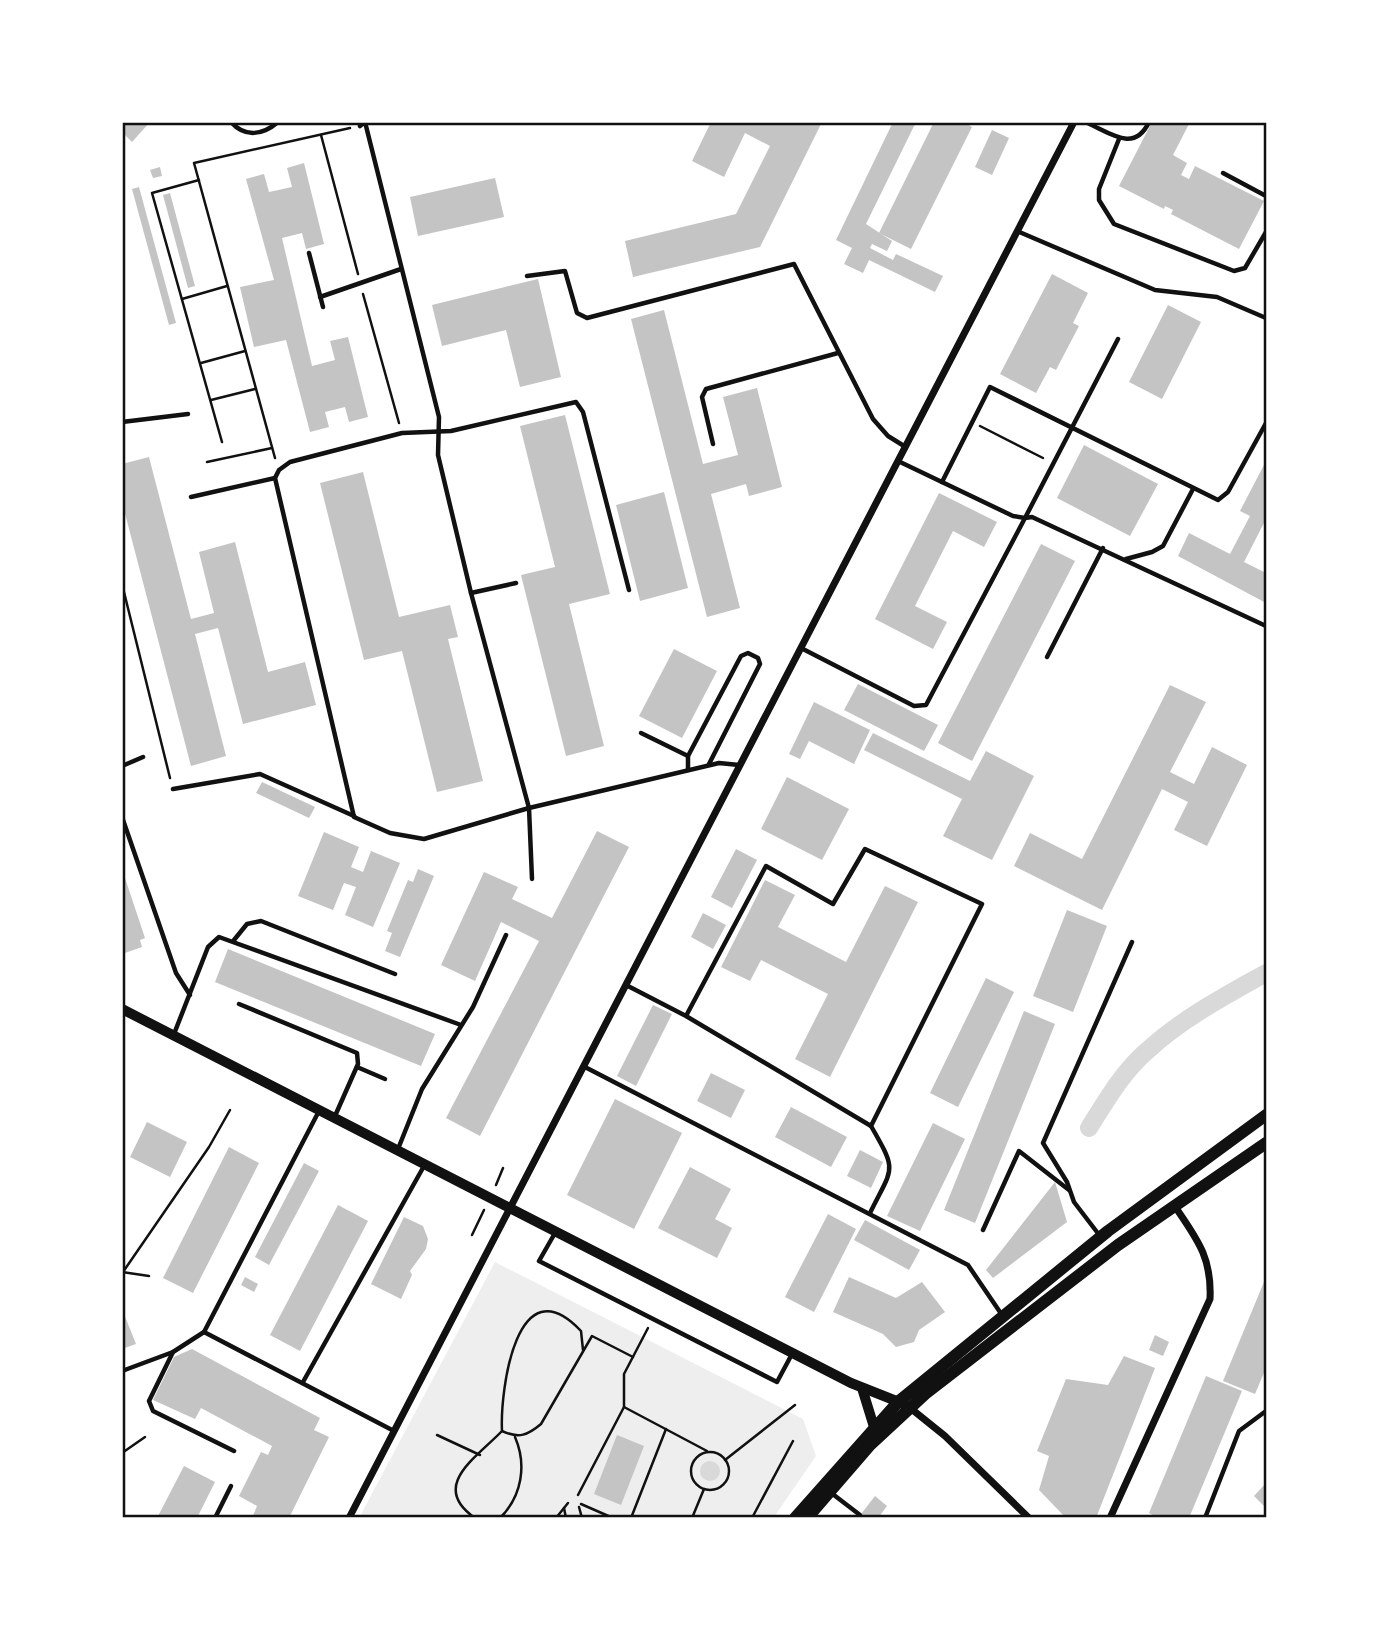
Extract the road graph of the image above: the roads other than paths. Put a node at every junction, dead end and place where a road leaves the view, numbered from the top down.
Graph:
1 (231, 122) edge
2 (278, 122) edge
3 (1074, 122) edge
4 (1085, 122) edge
5 (1149, 122) edge
6 (360, 125) road end
7 (1119, 139) junction
8 (1223, 173) dead end
9 (1266, 196) edge
10 (1017, 231) junction
11 (1266, 232) edge
12 (309, 253) dead end
13 (401, 269) junction
14 (527, 276) dead end
15 (320, 297) junction
16 (323, 307) dead end
17 (1266, 318) edge
18 (1118, 339) dead end
19 (838, 353) junction
20 (188, 414) dead end
21 (122, 422) edge
22 (1266, 423) edge
23 (1072, 426) junction
24 (440, 432) junction
25 (713, 444) dead end
26 (904, 446) junction
27 (897, 460) junction
28 (275, 478) junction
29 (942, 482) junction
30 (1193, 489) junction
31 (191, 497) dead end
32 (1025, 518) junction
33 (1103, 548) junction
34 (1126, 559) junction
35 (516, 583) dead end
36 (629, 590) dead end
37 (471, 593) junction
38 (1266, 626) edge
39 (800, 648) junction
40 (1047, 657) dead end
41 (641, 733) dead end
42 (688, 756) junction
43 (144, 758) dead end
44 (709, 765) junction
45 (739, 765) junction
46 (122, 766) edge
47 (688, 770) junction
48 (173, 789) road end
49 (529, 808) junction
50 (122, 817) edge
51 (354, 817) junction
52 (532, 879) dead end
53 (506, 935) dead end
54 (234, 940) junction
55 (1132, 942) dead end
56 (395, 974) dead end
57 (625, 985) junction
58 (190, 995) junction
59 (239, 1004) dead end
60 (122, 1009) edge
61 (686, 1016) junction
62 (461, 1025) junction
63 (173, 1035) junction
64 (583, 1066) junction
65 (357, 1067) junction
66 (385, 1079) dead end
67 (320, 1109) junction
68 (1266, 1115) edge
69 (335, 1116) junction
70 (871, 1126) junction
71 (1266, 1143) edge
72 (398, 1149) junction
73 (426, 1163) junction
74 (1069, 1190) junction
75 (510, 1206) junction
76 (1170, 1208) junction
77 (870, 1214) junction
78 (557, 1230) junction
79 (983, 1230) dead end
80 (1100, 1237) junction
81 (1003, 1316) junction
82 (204, 1332) junction
83 (173, 1352) junction
84 (793, 1352) junction
85 (122, 1371) edge
86 (303, 1382) junction
87 (862, 1388) junction
88 (903, 1404) junction
89 (1266, 1411) edge
90 (874, 1427) junction
91 (394, 1431) junction
92 (870, 1445) junction
93 (234, 1451) dead end
94 (231, 1486) dead end
95 (825, 1488) junction
96 (860, 1515) dead end
97 (215, 1517) edge
98 (349, 1517) edge
99 (795, 1517) edge
100 (807, 1517) edge
101 (1029, 1517) edge
102 (1110, 1517) edge
103 (1205, 1517) edge

1 - 2 lane
3 - 10 street
4 - 7 lane
5 - 7 lane
6 - 13 lane
7 - 11 lane
8 - 9 lane
10 - 17 lane
10 - 26 street
12 - 15 lane
13 - 15 lane
13 - 24 lane
14 - 19 lane
15 - 16 lane
18 - 23 lane
19 - 25 lane
19 - 26 lane
20 - 21 lane
22 - 30 lane
23 - 29 lane
23 - 30 lane
23 - 32 lane
24 - 28 lane
24 - 36 lane
24 - 37 lane
26 - 27 street
27 - 29 lane
27 - 39 street
28 - 31 lane
28 - 51 lane
29 - 32 lane
30 - 34 lane
32 - 33 lane
32 - 39 lane
33 - 34 lane
33 - 40 lane
34 - 38 lane
35 - 37 lane
37 - 49 lane
39 - 45 street
41 - 42 lane
42 - 44 lane
42 - 47 lane
43 - 46 lane
44 - 45 lane
44 - 47 lane
45 - 57 street
47 - 49 lane
48 - 51 lane
49 - 51 lane
49 - 52 lane
50 - 58 lane
53 - 62 lane
54 - 56 lane
54 - 58 lane
54 - 62 lane
55 - 74 lane
57 - 61 lane
57 - 64 street
58 - 63 lane
59 - 65 lane
60 - 63 street
61 - 70 lane
61 - 70 lane
62 - 72 lane
63 - 67 street
64 - 75 street
64 - 77 lane
65 - 66 lane
65 - 69 lane
67 - 69 street
67 - 82 lane
68 - 80 main road
69 - 72 street
70 - 77 lane
71 - 76 main road
72 - 73 street
73 - 75 street
73 - 86 lane
74 - 79 lane
74 - 80 lane
75 - 78 street
75 - 91 street
76 - 88 main road
76 - 102 street
77 - 81 lane
78 - 84 street
78 - 84 lane
80 - 81 main road
81 - 88 main road
82 - 83 lane
82 - 86 lane
83 - 85 lane
83 - 93 lane
84 - 87 street
86 - 91 lane
87 - 88 street
87 - 90 street
88 - 90 main road
88 - 92 main road
88 - 101 street
89 - 103 lane
90 - 92 street
90 - 95 main road
91 - 98 street
92 - 95 main road
94 - 97 lane
95 - 96 lane
95 - 99 main road
95 - 100 main road

